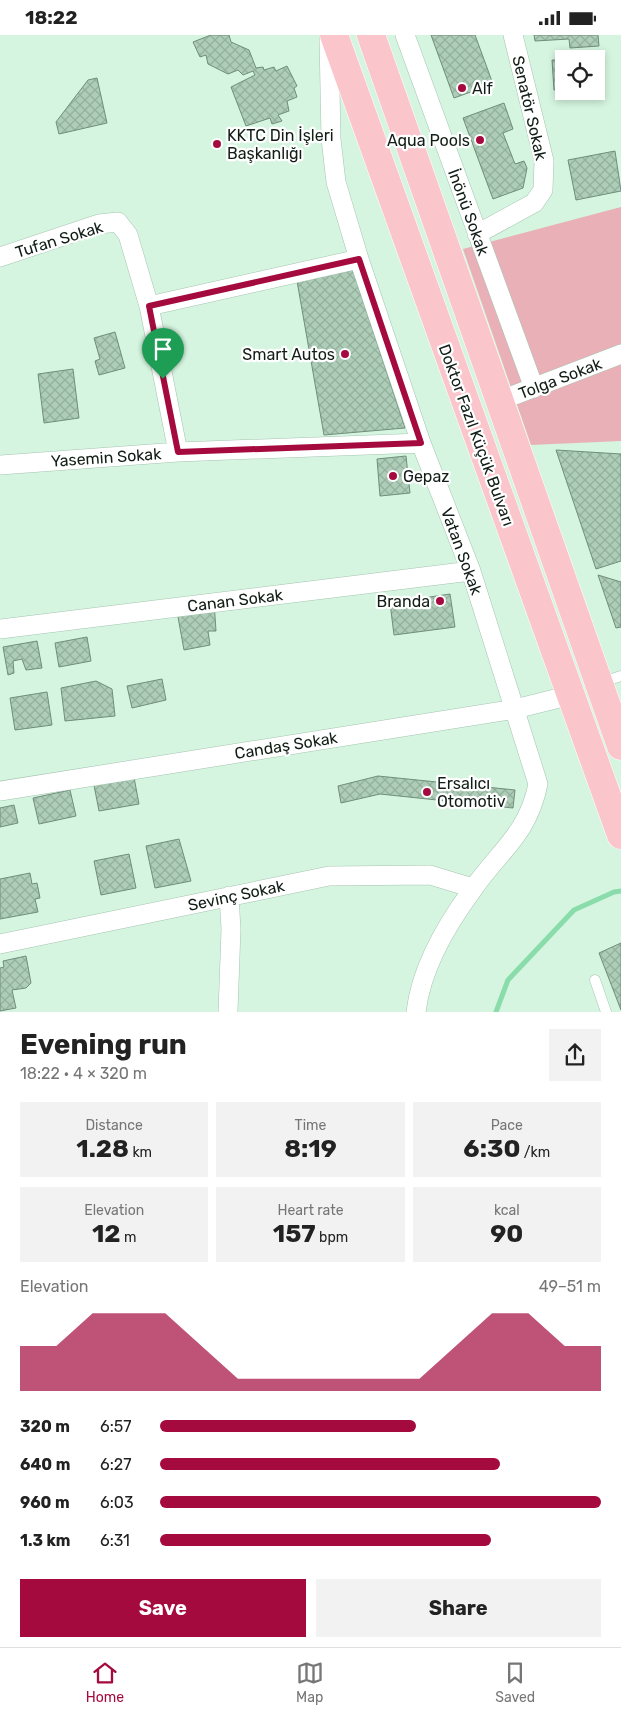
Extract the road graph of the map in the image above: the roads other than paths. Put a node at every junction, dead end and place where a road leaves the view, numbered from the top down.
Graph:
1 (329, 35) edge
2 (334, 35) edge
3 (371, 35) edge
4 (405, 35) edge
5 (513, 35) edge
6 (477, 234) junction
7 (0, 257) edge
8 (359, 259) junction
9 (149, 306) junction
10 (621, 354) edge
11 (534, 388) junction
12 (499, 401) junction
13 (421, 443) junction
14 (178, 452) junction
15 (0, 465) edge
16 (471, 571) junction
17 (573, 613) junction
18 (0, 629) edge
19 (618, 685) edge
20 (571, 695) junction
21 (515, 709) junction
22 (621, 746) edge
23 (0, 791) edge
24 (621, 835) edge
25 (473, 888) junction
26 (230, 897) junction
27 (0, 944) edge
28 (595, 980) dead end
29 (228, 1012) edge
30 (416, 1012) edge
31 (606, 1012) edge

1 - 8 street, Vatan Sokak
2 - 20 highway, Doktor Fazıl Küçük Bulvarı
3 - 12 highway, Doktor Fazıl Küçük Bulvarı
4 - 6 street, İnönü Sokak
5 - 6 street, Senatör Sokak
6 - 11 street, İnönü Sokak
7 - 9 street, Tufan Sokak
8 - 9 street
8 - 13 street, Vatan Sokak
9 - 14 street, Tufan Sokak
10 - 11 street, Tolga Sokak
11 - 12 street, Tolga Sokak
12 - 17 highway, Doktor Fazıl Küçük Bulvarı
13 - 14 street, Yasemin Sokak
13 - 16 street, Vatan Sokak
14 - 15 street, Yasemin Sokak
16 - 18 street, Canan Sokak
16 - 21 street, Vatan Sokak
17 - 19 highway
17 - 22 highway, Doktor Fazıl Küçük Bulvarı
20 - 21 street, Candaş Sokak
20 - 24 highway, Doktor Fazıl Küçük Bulvarı
21 - 23 street, Candaş Sokak
21 - 25 street, Vatan Sokak
25 - 26 street, Sevinç Sokak
25 - 30 street, Vatan Sokak
26 - 27 street, Sevinç Sokak
26 - 29 street
28 - 31 lane

